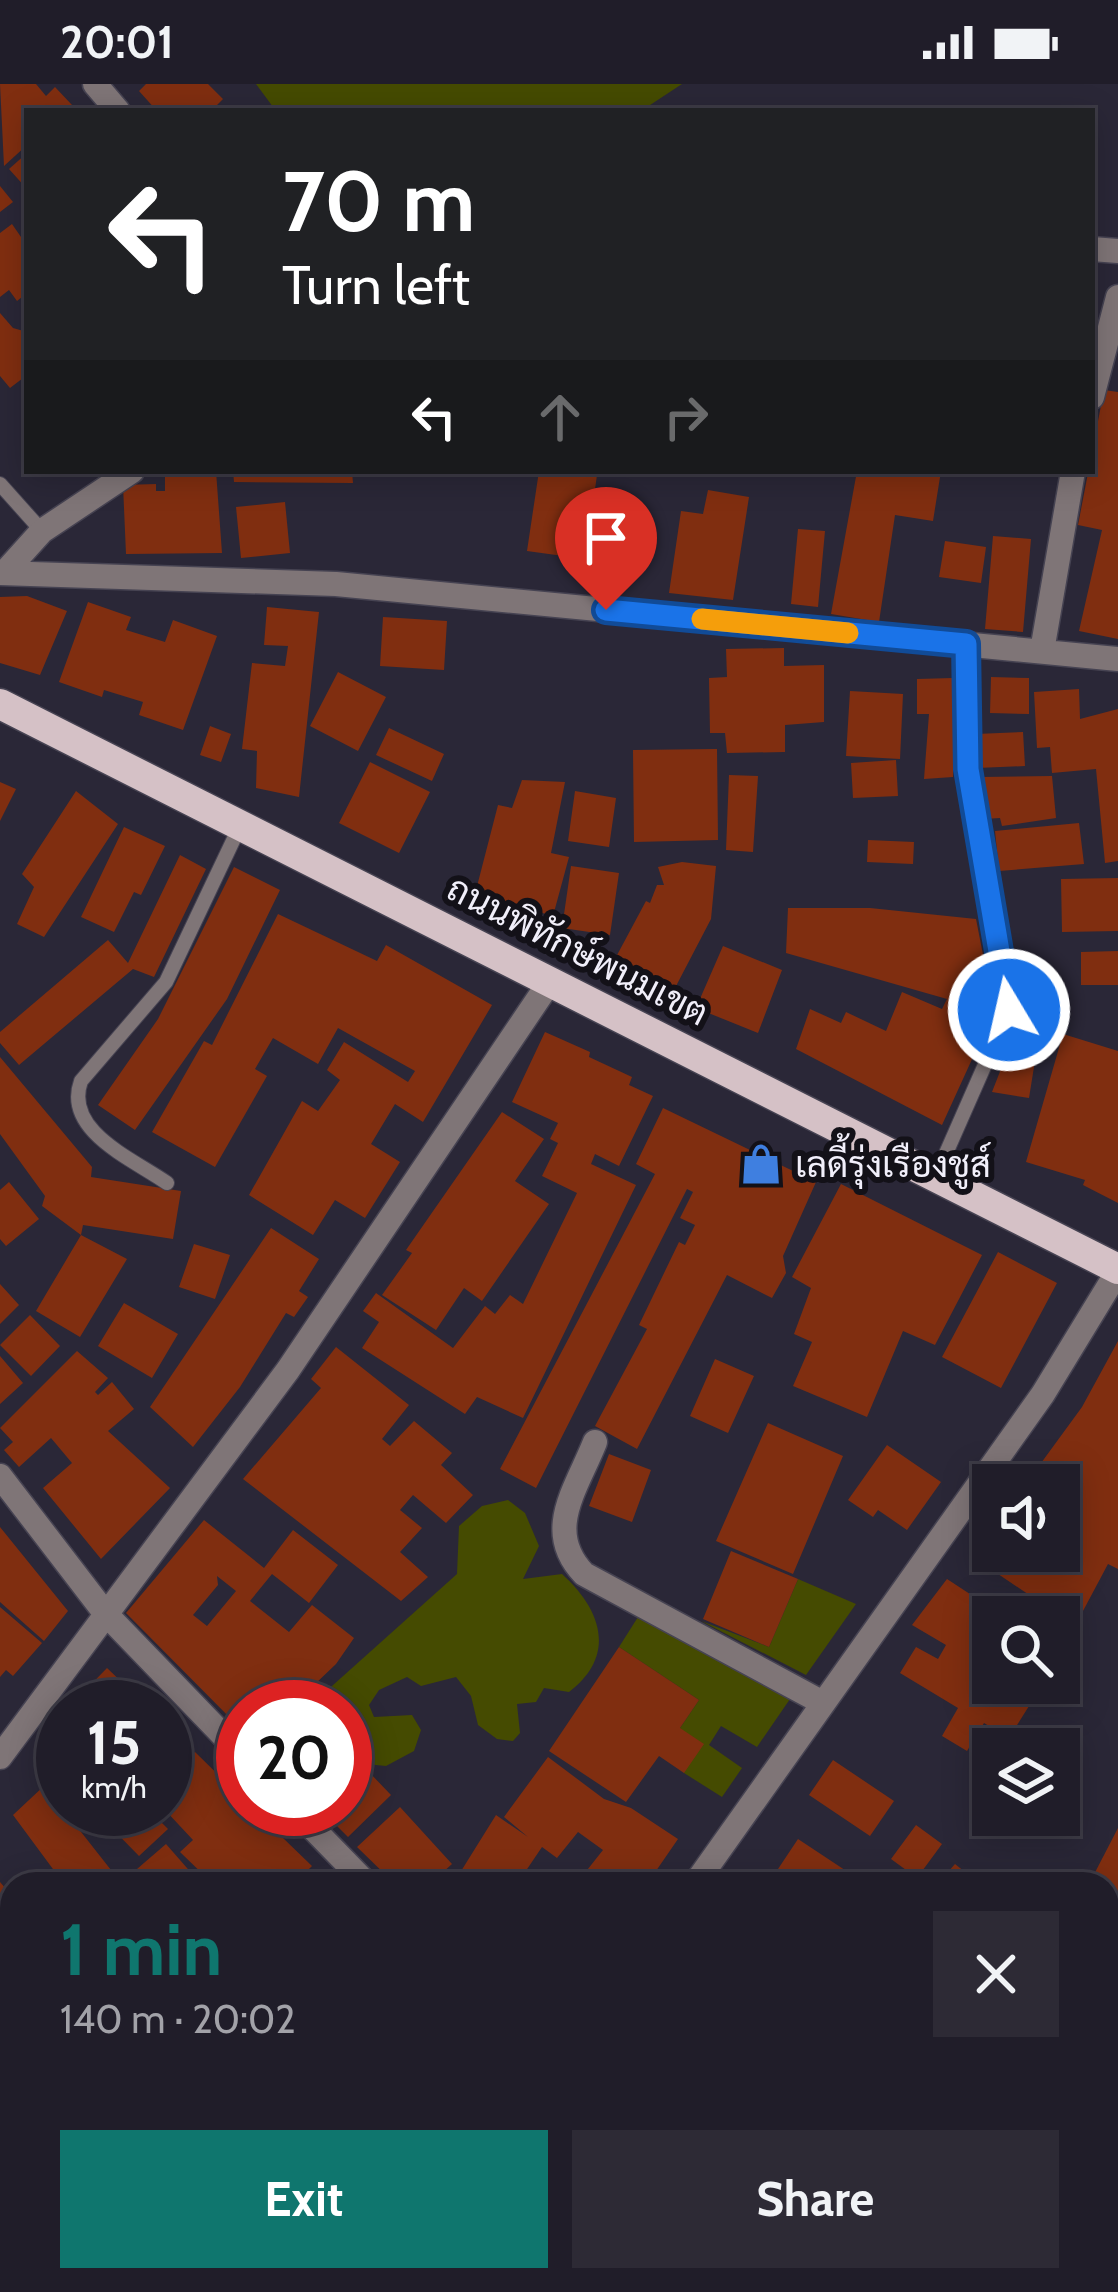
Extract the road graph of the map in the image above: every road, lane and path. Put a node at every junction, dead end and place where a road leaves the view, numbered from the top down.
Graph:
1 (95, 84) edge
2 (115, 108) edge
3 (1118, 297) edge
4 (1095, 386) edge
5 (128, 474) edge
6 (1072, 474) edge
7 (0, 484) edge
8 (42, 531) junction
9 (2, 573) edge
10 (966, 644) junction
11 (1042, 652) junction
12 (1118, 659) edge
13 (0, 704) edge
14 (242, 822) junction
15 (551, 980) junction
16 (936, 1176) junction
17 (167, 1183) dead end
18 (1118, 1270) edge
19 (595, 1442) dead end
20 (0, 1476) edge
21 (105, 1612) junction
22 (823, 1703) junction
23 (216, 1728) edge
24 (0, 1757) edge
25 (320, 1836) edge
26 (355, 1872) edge
27 (703, 1872) edge

1 - 2 street
3 - 4 street
5 - 8 street
6 - 11 street
7 - 8 lane
8 - 9 street
9 - 10 street
10 - 11 street
10 - 16 lane
11 - 12 street
13 - 14 main road, ถนนพิทักษ์พนมเขต
14 - 15 main road, ถนนพิทักษ์พนมเขต
14 - 17 lane
15 - 16 main road, ถนนพิทักษ์พนมเขต
15 - 21 street
16 - 18 main road, ถนนพิทักษ์พนมเขต
18 - 22 street
19 - 22 street
20 - 21 street
21 - 23 street
21 - 24 street
22 - 27 street
25 - 26 street

